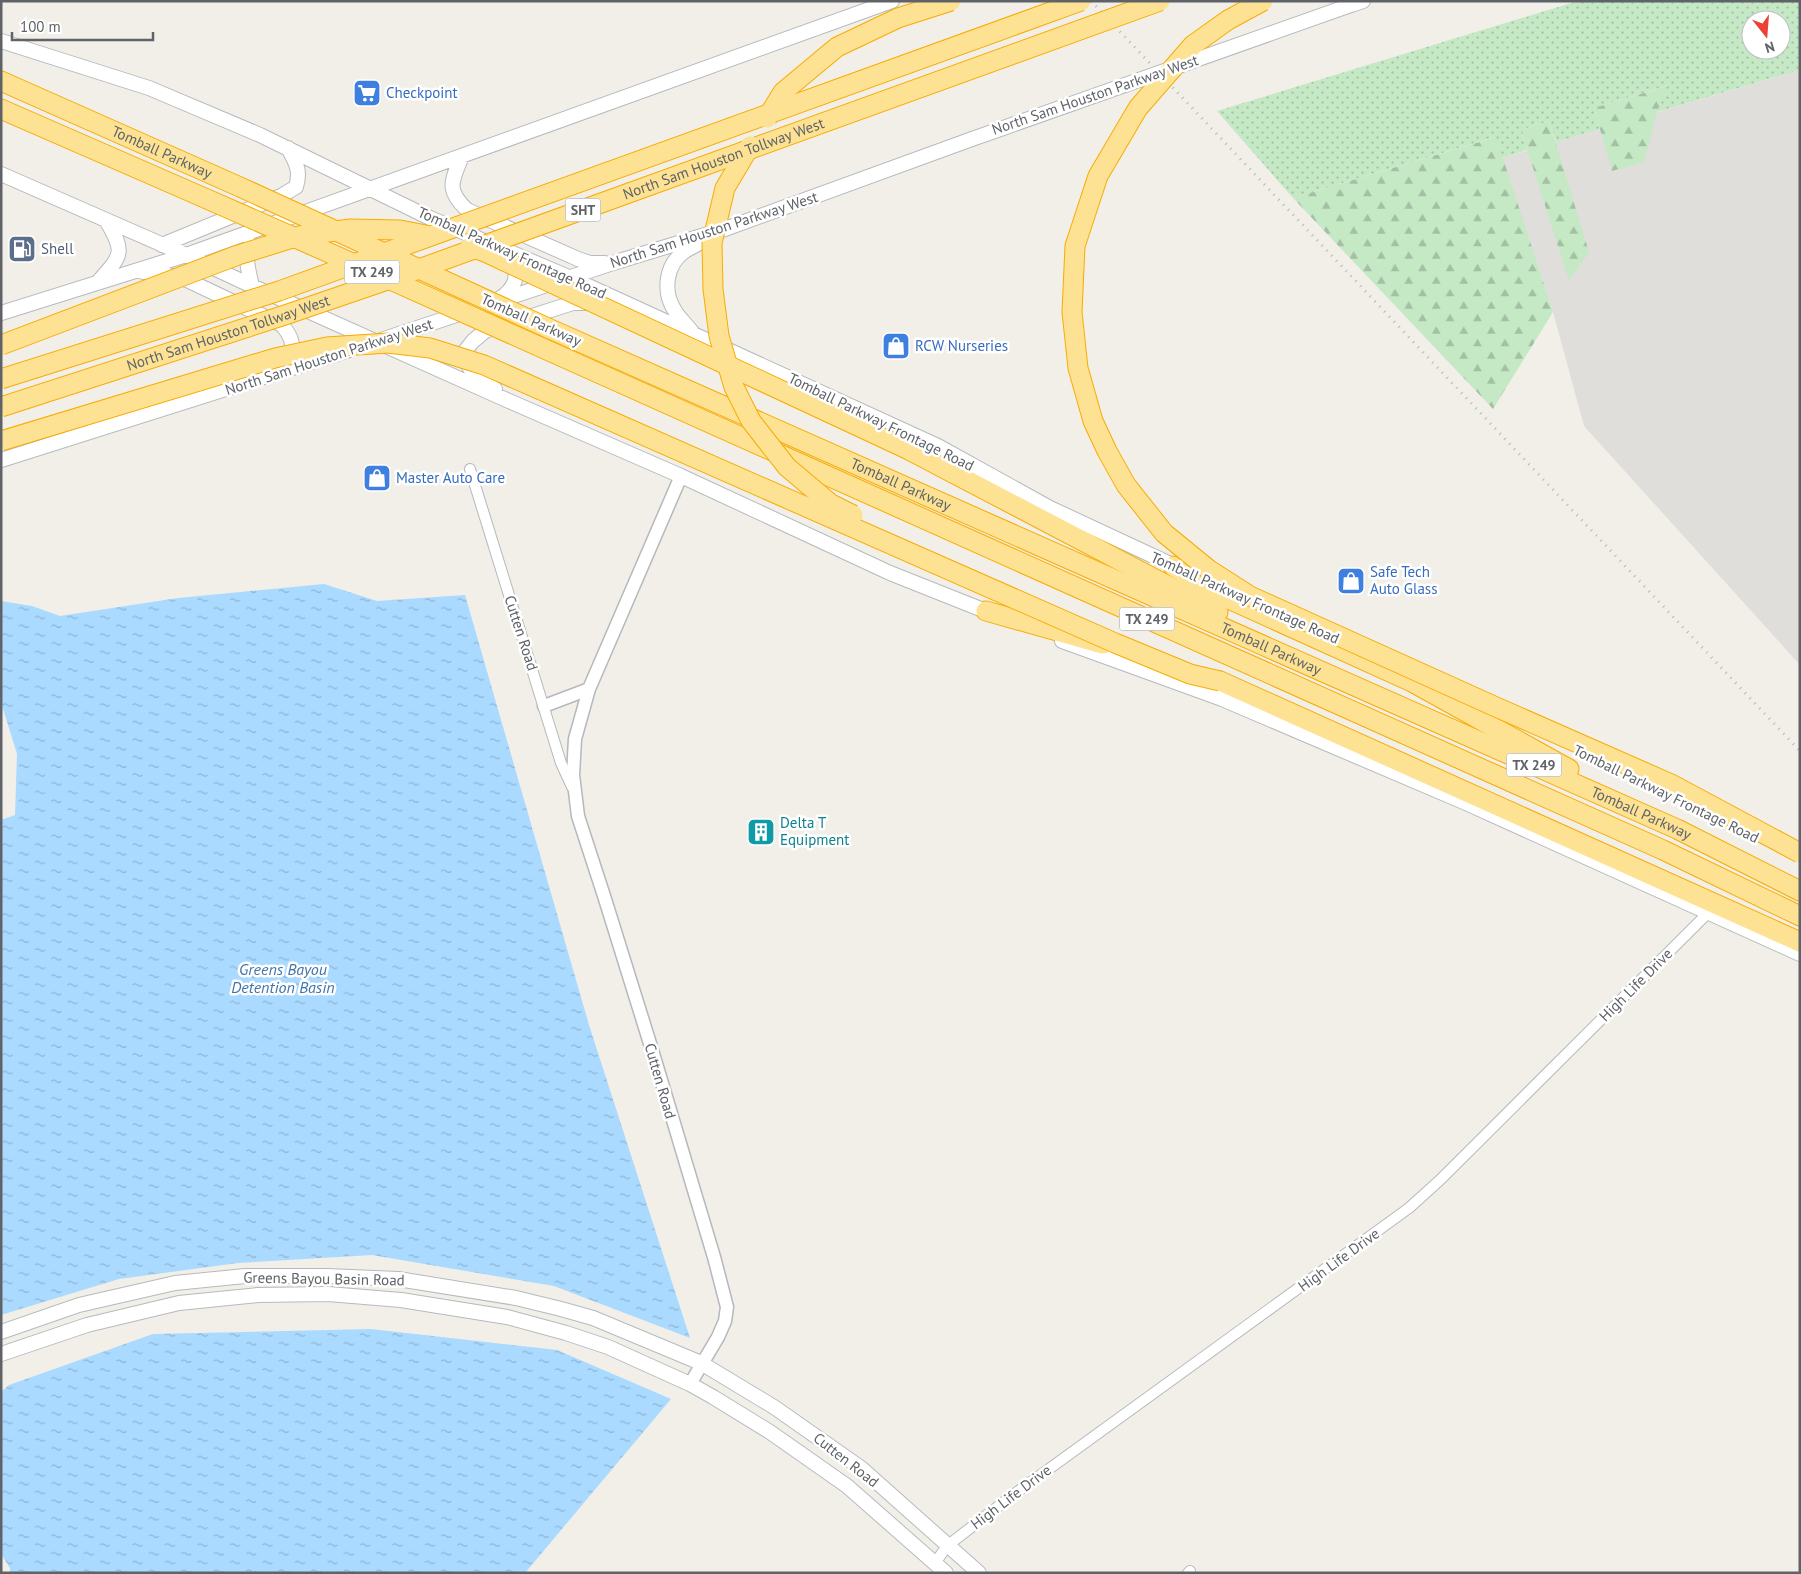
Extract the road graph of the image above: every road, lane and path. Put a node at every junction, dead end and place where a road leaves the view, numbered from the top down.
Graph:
1 (892, 1) edge
2 (951, 1) edge
3 (1081, 1) edge
4 (1160, 1) edge
5 (1263, 1) edge
6 (1357, 3) edge
7 (1, 41) edge
8 (1, 81) edge
9 (1, 109) edge
10 (288, 148) junction
11 (462, 156) junction
12 (1, 174) edge
13 (372, 188) junction
14 (106, 220) junction
15 (262, 227) junction
16 (726, 229) junction
17 (162, 245) junction
18 (498, 246) junction
19 (186, 255) junction
20 (616, 262) junction
21 (135, 271) junction
22 (571, 278) junction
23 (96, 284) junction
24 (252, 286) junction
25 (490, 305) junction
26 (645, 312) junction
27 (1, 313) edge
28 (694, 334) junction
29 (376, 342) junction
30 (1, 345) edge
31 (276, 374) junction
32 (1, 379) edge
33 (509, 401) junction
34 (1, 406) edge
35 (1, 441) edge
36 (1, 460) edge
37 (470, 469) dead end
38 (681, 476) junction
39 (1173, 566) junction
40 (986, 611) junction
41 (1220, 681) junction
42 (588, 689) junction
43 (1390, 701) junction
44 (544, 706) junction
45 (1377, 722) junction
46 (576, 795) junction
47 (1677, 829) junction
48 (1800, 853) edge
49 (1800, 861) edge
50 (1800, 891) edge
51 (1708, 913) junction
52 (1800, 916) edge
53 (1800, 942) edge
54 (1800, 954) edge
55 (1, 1332) edge
56 (1, 1354) edge
57 (702, 1363) junction
58 (690, 1384) junction
59 (947, 1546) junction
60 (935, 1563) junction
61 (946, 1573) edge
62 (979, 1573) edge

1 - 11 main road
2 - 41 highway, bridge
3 - 32 highway, North Sam Houston Tollway West / SHT, bridge
4 - 34 highway, North Sam Houston Tollway West / SHT, bridge
5 - 48 highway, bridge
6 - 16 main road, North Sam Houston Parkway West, bridge
7 - 10 main road, Tomball Parkway Frontage Road
8 - 43 highway, Tomball Parkway / TX 249, bridge
9 - 45 highway, Tomball Parkway / TX 249, bridge
10 - 13 main road, Tomball Parkway Frontage Road
10 - 17 main road
11 - 13 main road
11 - 20 main road
12 - 14 main road
13 - 15 main road
13 - 18 main road, Tomball Parkway Frontage Road
14 - 17 main road
14 - 23 main road
15 - 19 main road
15 - 24 main road
16 - 20 main road, North Sam Houston Parkway West
16 - 28 main road
17 - 19 main road
18 - 22 main road, Tomball Parkway Frontage Road
18 - 25 main road
19 - 21 main road
19 - 24 main road
20 - 22 main road, North Sam Houston Parkway West
21 - 23 main road
21 - 31 main road
22 - 25 main road, North Sam Houston Parkway West
22 - 26 main road, Tomball Parkway Frontage Road
23 - 27 main road
24 - 29 main road
25 - 29 main road, North Sam Houston Parkway West
26 - 28 main road, Tomball Parkway Frontage Road
26 - 33 main road
28 - 39 main road, Tomball Parkway Frontage Road
29 - 31 main road, North Sam Houston Parkway West
29 - 33 main road
30 - 43 highway, bridge
31 - 36 main road, North Sam Houston Parkway West
33 - 38 main road
35 - 41 highway, bridge
37 - 44 street, Cutten Road
38 - 40 main road
38 - 42 street, Cutten Road
39 - 47 highway
39 - 49 main road, Tomball Parkway Frontage Road
40 - 45 highway
40 - 51 main road
41 - 53 highway
42 - 44 street
42 - 46 street, Cutten Road
43 - 47 highway, Tomball Parkway / TX 249
44 - 46 street, Cutten Road
45 - 52 highway, Tomball Parkway / TX 249
46 - 57 street, Cutten Road
47 - 50 highway, Tomball Parkway / TX 249
51 - 54 main road
51 - 59 street, High Life Drive
55 - 57 main road, Greens Bayou Basin Road
56 - 58 main road, Greens Bayou Basin Road
57 - 58 street, Cutten Road
57 - 59 main road, Cutten Road
58 - 60 main road, Cutten Road
59 - 60 street, High Life Drive
59 - 62 main road, Cutten Road
60 - 61 main road, Cutten Road

